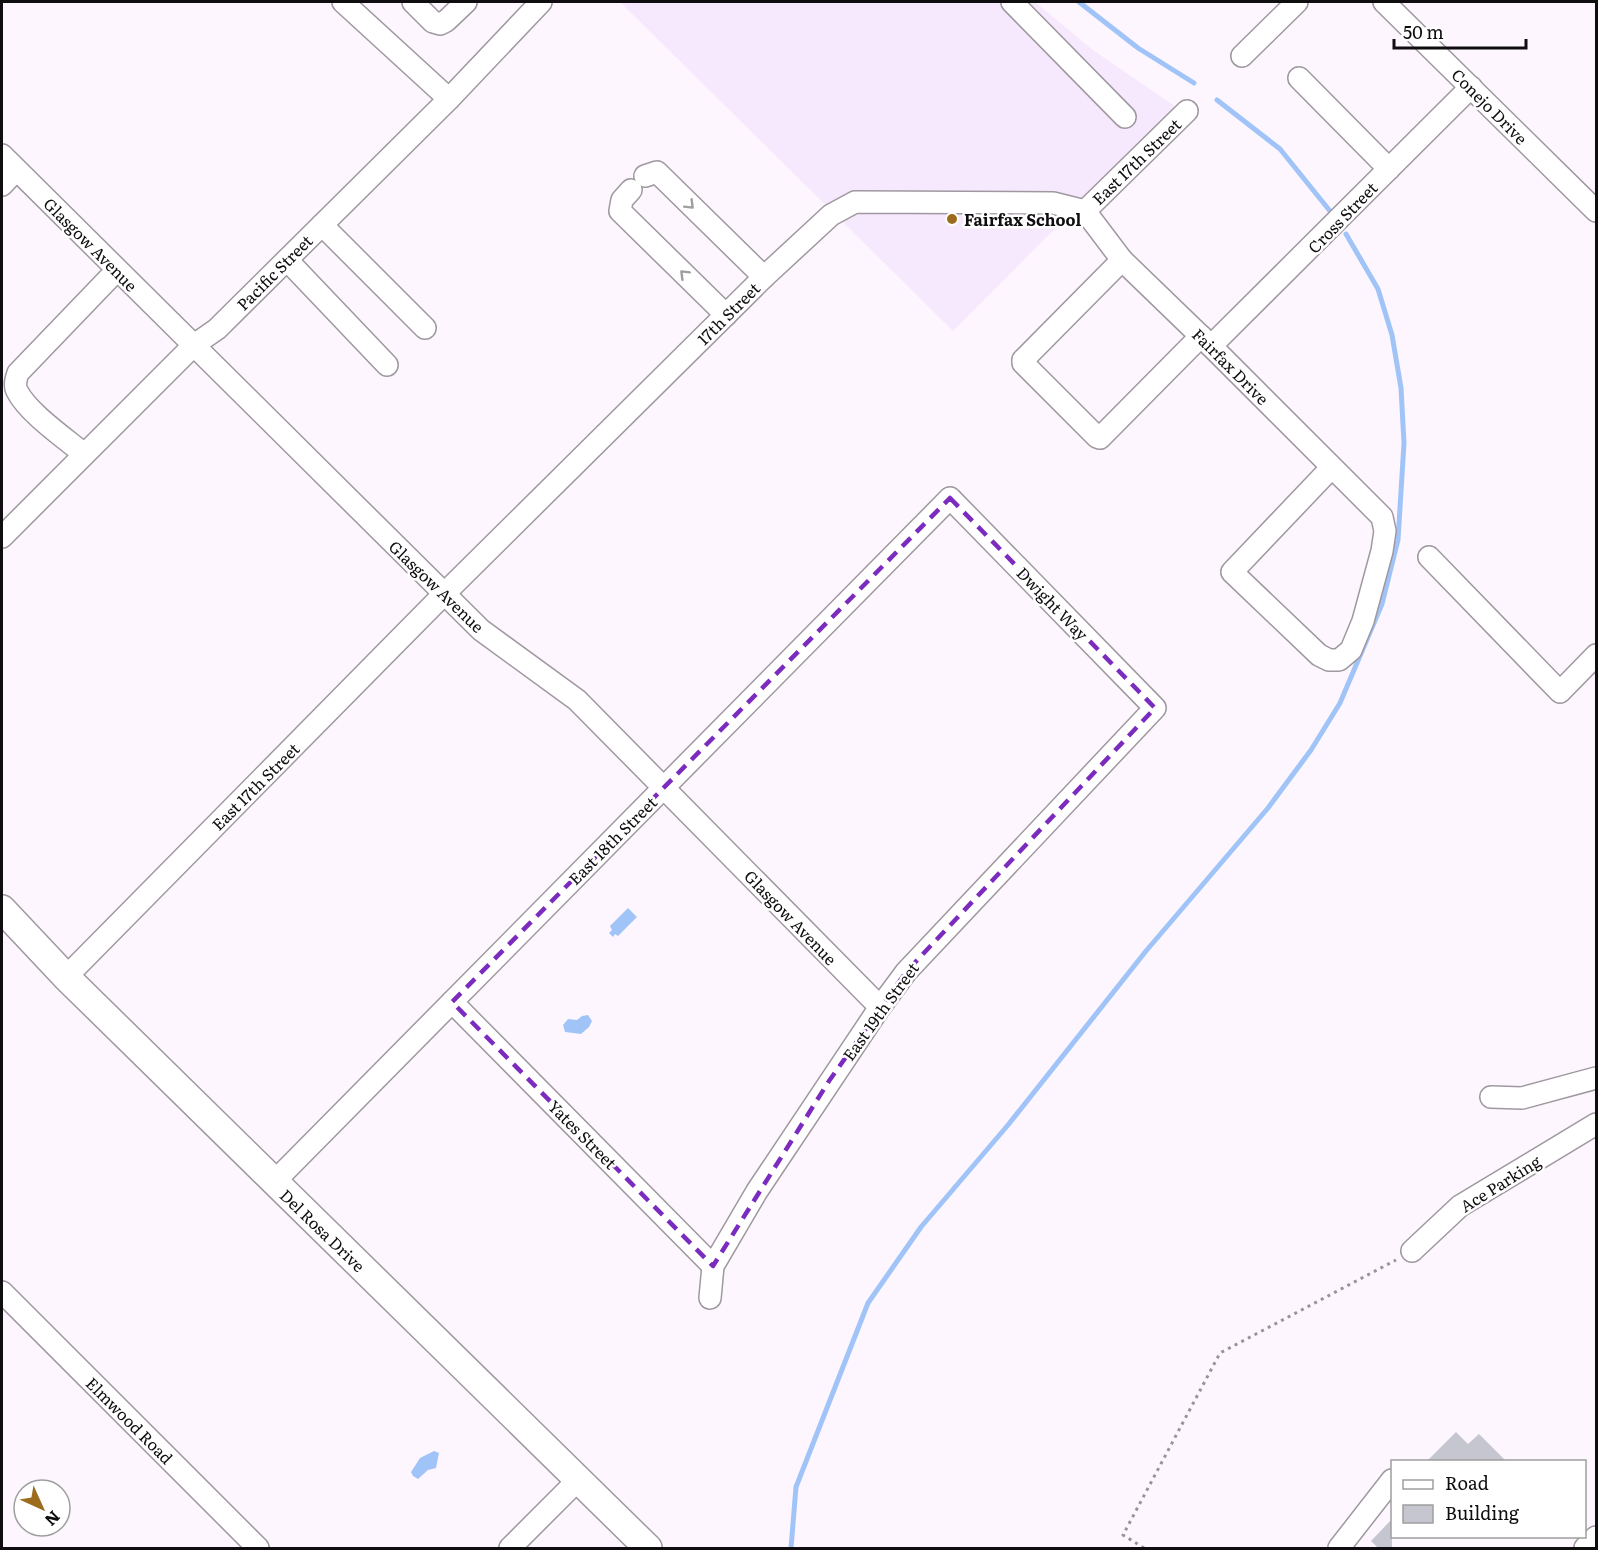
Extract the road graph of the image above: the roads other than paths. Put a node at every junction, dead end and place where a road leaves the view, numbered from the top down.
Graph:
1 (343, 2) edge
2 (413, 2) edge
3 (466, 2) edge
4 (541, 2) edge
5 (1012, 2) edge
6 (1297, 2) edge
7 (1384, 2) edge
8 (1242, 57) dead end
9 (1299, 78) dead end
10 (1471, 87) junction
11 (449, 99) junction
12 (1187, 111) dead end
13 (1125, 117) dead end
14 (1389, 169) junction
15 (6, 170) edge
16 (1085, 211) junction
17 (1596, 211) edge
18 (322, 225) junction
19 (287, 260) junction
20 (1122, 260) junction
21 (117, 270) junction
22 (765, 277) junction
23 (726, 315) junction
24 (425, 328) dead end
25 (1206, 341) junction
26 (194, 345) junction
27 (387, 364) dead end
28 (84, 454) junction
29 (1332, 467) junction
30 (951, 498) joint
31 (2, 537) edge
32 (1429, 557) dead end
33 (444, 594) junction
34 (1596, 655) edge
35 (1155, 708) joint
36 (664, 787) junction
37 (2, 909) edge
38 (66, 977) junction
39 (452, 1002) junction
40 (880, 1007) junction
41 (1596, 1078) edge
42 (1491, 1096) dead end
43 (1596, 1124) edge
44 (274, 1182) junction
45 (1412, 1251) road end
46 (713, 1266) junction
47 (2, 1292) edge
48 (710, 1299) dead end
49 (578, 1480) junction
50 (1391, 1481) edge
51 (1596, 1538) edge
52 (258, 1548) edge
53 (510, 1548) edge
54 (648, 1548) edge
55 (1339, 1548) edge
56 (1585, 1548) edge

1 - 11 street
2 - 3 street
4 - 11 street, Pacific Street
5 - 13 street
6 - 8 street
7 - 10 street, Conejo Drive
9 - 14 street
10 - 14 street, Cross Street
10 - 17 street, Conejo Drive
11 - 18 street, Pacific Street
12 - 16 street, East 17th Street
14 - 25 street, Cross Street
15 - 21 street, Glasgow Avenue
16 - 20 street, Fairfax Drive
16 - 22 street, 17th Street
18 - 19 street, Pacific Street
18 - 24 street
19 - 26 street, Pacific Street
19 - 27 street
20 - 25 street, Fairfax Drive
20 - 25 street, Cross Street
21 - 26 street, Glasgow Avenue
21 - 28 street
22 - 23 street, 17th Street
23 -> 22 street
23 - 33 street, 17th Street
25 - 29 street, Fairfax Drive
26 - 28 street, Pacific Street
26 - 33 street, Glasgow Avenue
28 - 31 street, Pacific Street
29 - 29 street, Fairfax Drive
30 - 35 street, Dwight Way
30 - 36 street, East 18th Street
32 - 34 street
33 - 36 street, Glasgow Avenue
33 - 38 street, East 17th Street
35 - 40 street, East 19th Street
36 - 39 street, East 18th Street
36 - 40 street, Glasgow Avenue
37 - 38 main road, Del Rosa Drive
38 - 44 main road, Del Rosa Drive
39 - 44 street, East 18th Street
39 - 46 street, Yates Street
40 - 46 street, East 19th Street
41 - 42 street
43 - 45 street, Ace Parking
44 - 49 main road, Del Rosa Drive
46 - 48 street, East 19th Street
47 - 52 street, Elmwood Road
49 - 53 street
49 - 54 main road, Del Rosa Drive
50 - 55 street
51 - 56 street

